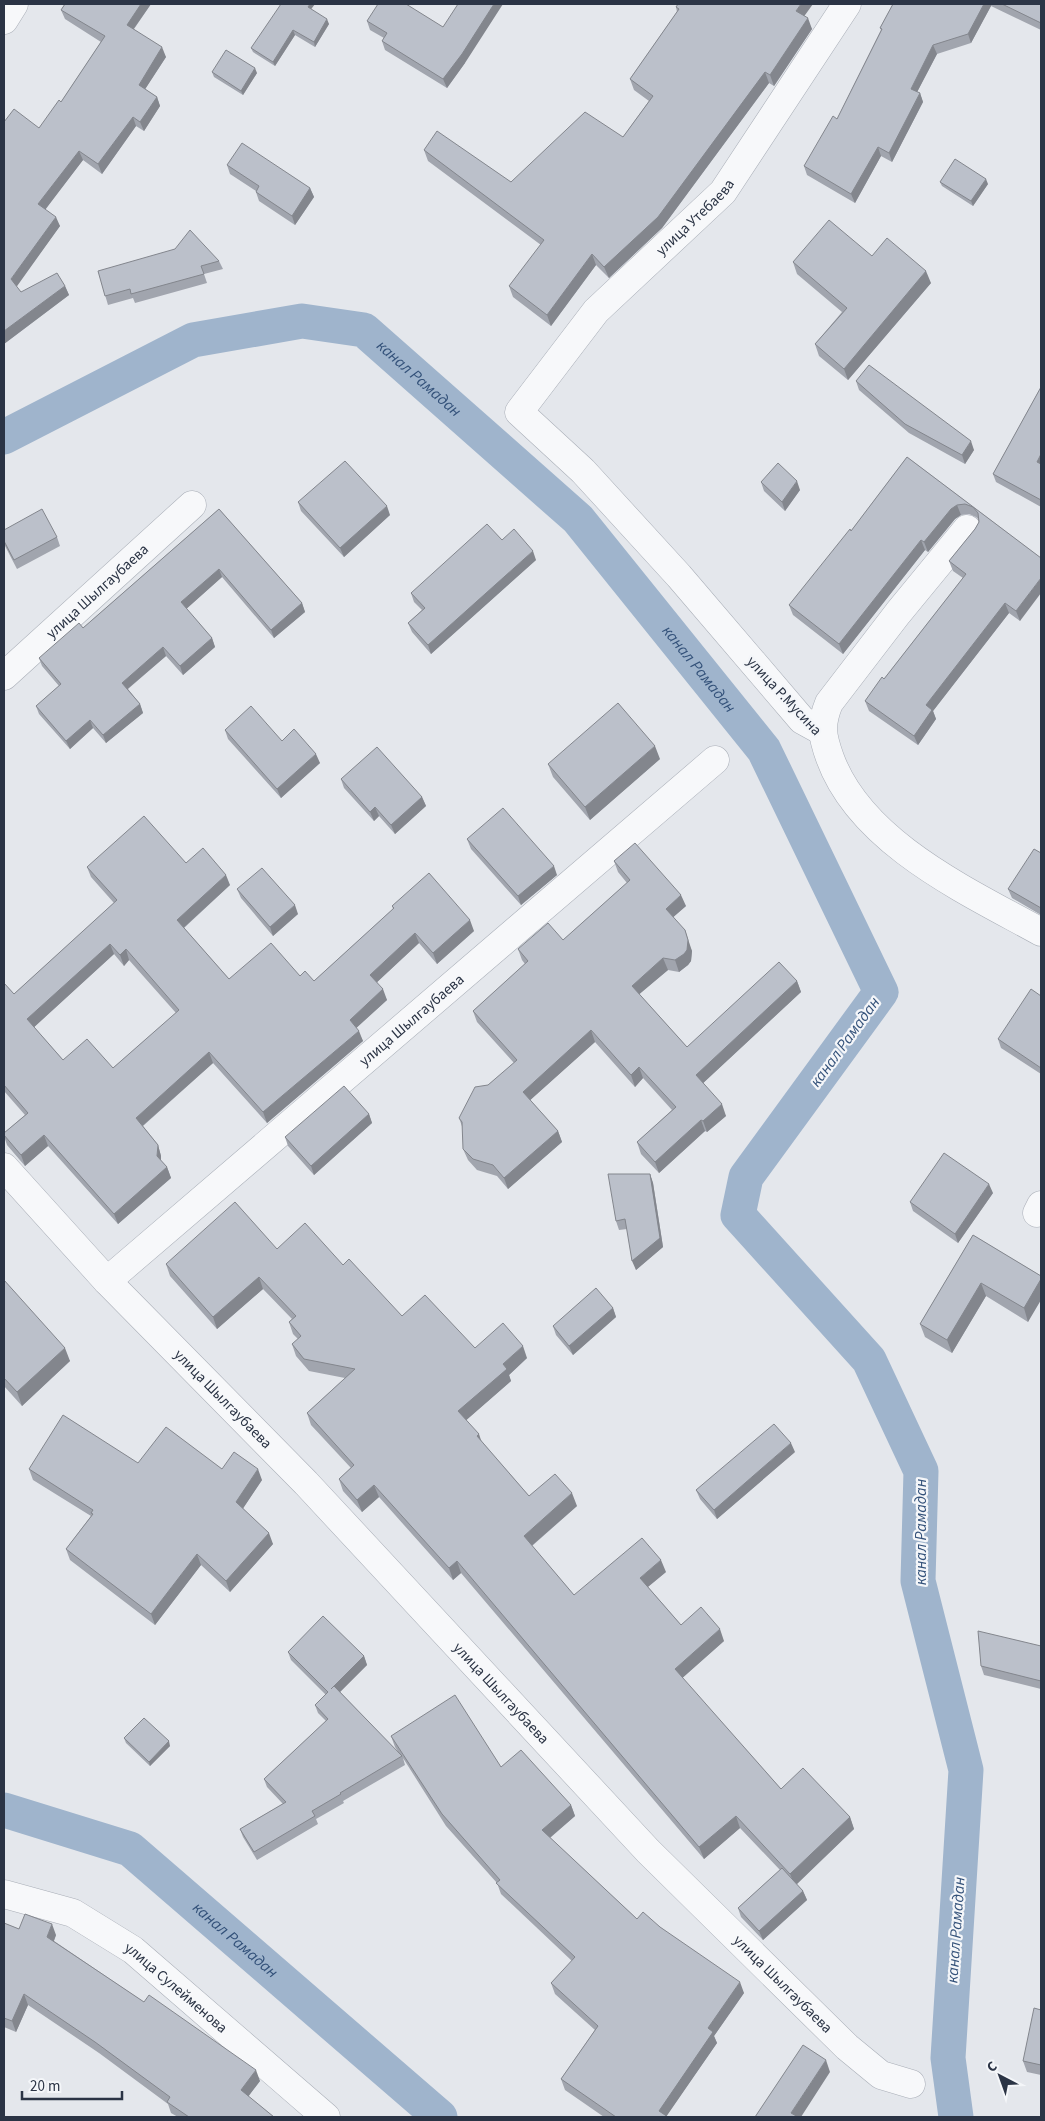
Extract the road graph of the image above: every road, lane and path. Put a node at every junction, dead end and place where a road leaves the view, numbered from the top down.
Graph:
1 (14, 4) edge
2 (847, 4) edge
3 (4, 20) edge
4 (519, 412) joint
5 (192, 505) dead end
6 (967, 529) dead end
7 (4, 676) edge
8 (822, 731) junction
9 (715, 760) dead end
10 (1041, 932) edge
11 (4, 1167) edge
12 (108, 1281) junction
13 (4, 1894) edge
14 (911, 2084) dead end
15 (326, 2117) edge

1 - 3 street
2 - 4 street, улица Утебаева
4 - 8 street, улица Р.Мусина
5 - 7 street, улица Шылгаубаева
6 - 8 street
8 - 10 street, улица Р.Мусина
9 - 12 street, улица Шылгаубаева
11 - 12 street, улица Шылгаубаева
12 - 14 street, улица Шылгаубаева
13 - 15 street, улица Сулейменова

